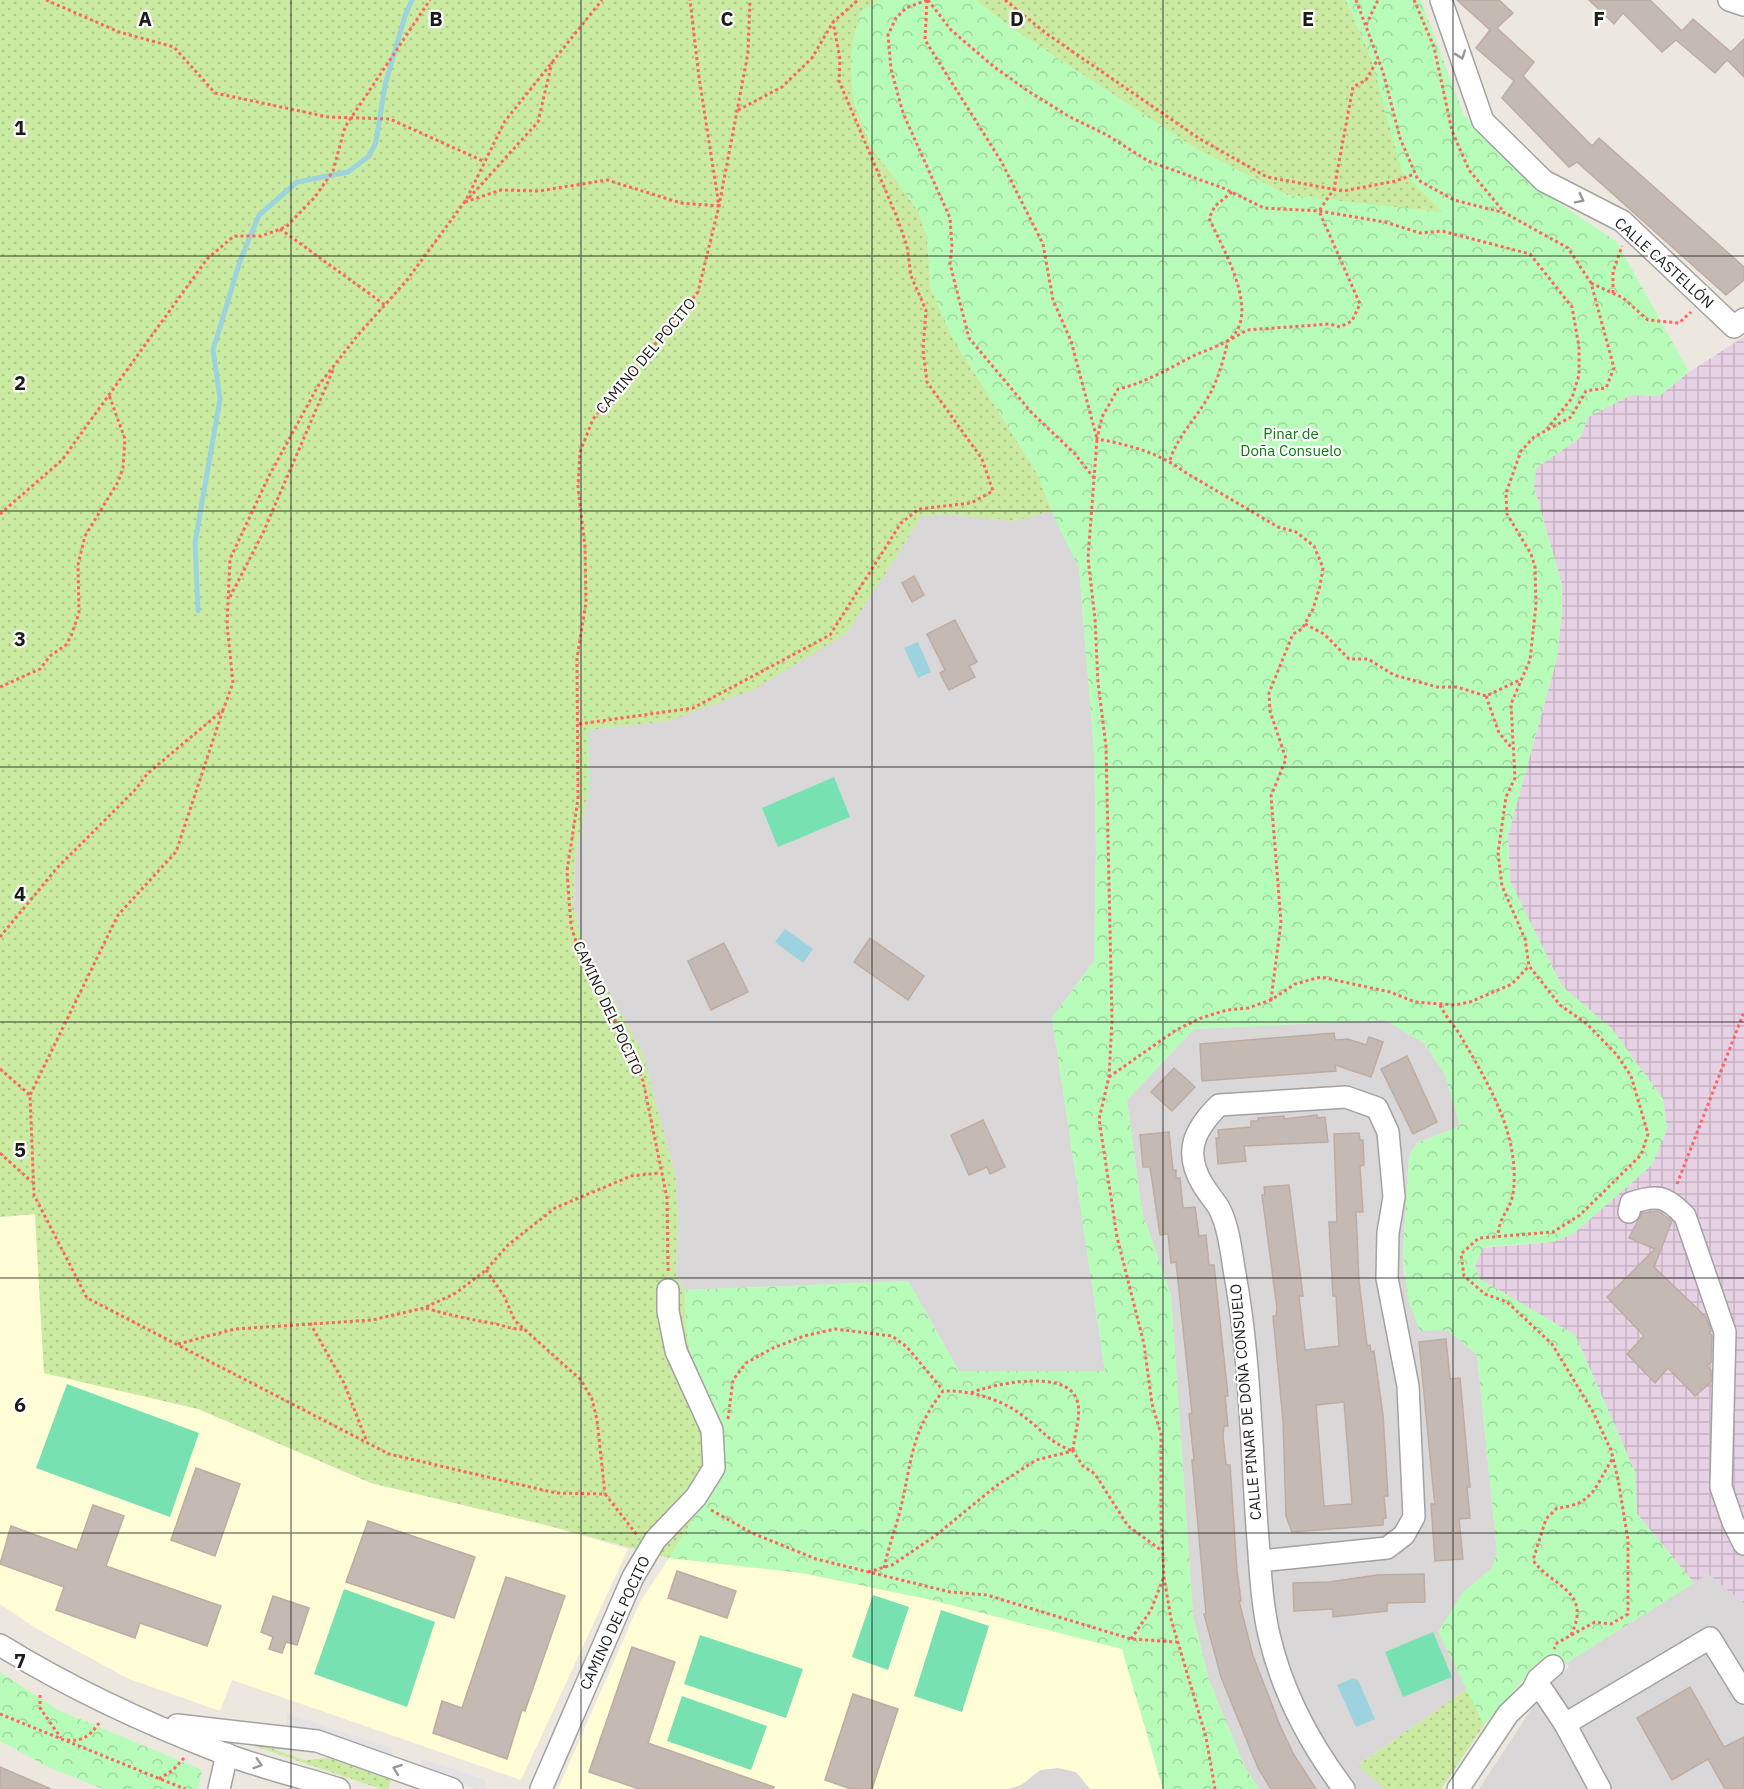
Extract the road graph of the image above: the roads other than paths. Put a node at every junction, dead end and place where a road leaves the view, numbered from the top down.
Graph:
1 (1442, 0) edge
2 (1729, 0) edge
3 (1744, 5) edge
4 (1744, 319) edge
5 (1629, 1212) dead end
6 (668, 1290) road end
7 (1744, 1544) edge
8 (1260, 1561) junction
9 (0, 1645) edge
10 (1553, 1662) road end
11 (1532, 1691) junction
12 (1744, 1693) edge
13 (145, 1720) junction
14 (1565, 1724) junction
15 (227, 1754) junction
16 (219, 1789) edge
17 (339, 1789) edge
18 (452, 1789) edge
19 (541, 1789) edge
20 (1344, 1789) edge
21 (1458, 1789) edge
22 (1600, 1789) edge

1 -> 4 street, CALLE CASTELLÓN
2 - 3 street
5 - 7 street
6 - 19 street, CAMINO DEL POCITO
8 - 8 street, CALLE PINAR DE DOÑA CONSUELO
8 - 20 street, CALLE PINAR DE DOÑA CONSUELO
9 - 13 street
10 - 11 street
11 - 14 street
11 - 21 street
12 - 14 street
13 - 15 street
18 -> 13 street
14 - 22 street
15 - 16 street
15 -> 17 street

